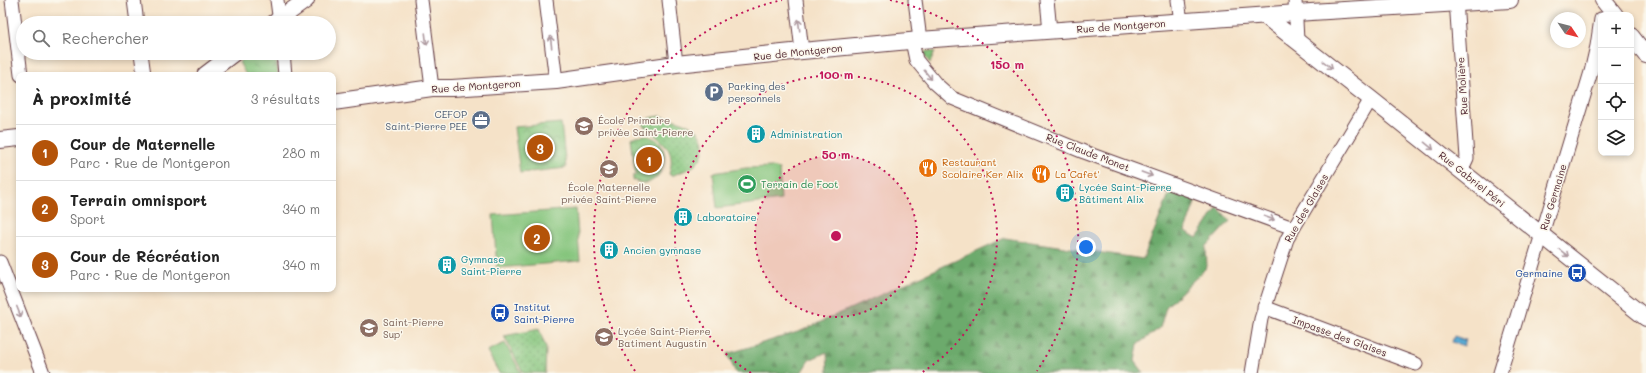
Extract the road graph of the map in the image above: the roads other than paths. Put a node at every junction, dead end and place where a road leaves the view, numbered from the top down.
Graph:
1 (12, 0) edge
2 (134, 0) edge
3 (277, 0) edge
4 (306, 0) edge
5 (421, 0) edge
6 (546, 0) edge
7 (670, 0) edge
8 (796, 0) edge
9 (915, 0) edge
10 (1047, 0) edge
11 (1178, 0) edge
12 (1510, 0) edge
13 (1600, 0) edge
14 (1603, 0) edge
15 (1456, 2) edge
16 (1295, 7) edge
17 (1602, 12) edge
18 (1613, 12) edge
19 (136, 16) edge
20 (278, 16) edge
21 (286, 16) edge
22 (1264, 16) junction
23 (1181, 22) junction
24 (1050, 31) junction
25 (16, 33) edge
26 (1598, 38) edge
27 (1634, 40) edge
28 (916, 41) junction
29 (1297, 41) junction
30 (802, 51) junction
31 (1646, 55) edge
32 (19, 60) edge
33 (142, 60) edge
34 (225, 60) edge
35 (284, 60) edge
36 (676, 64) junction
37 (21, 72) edge
38 (144, 72) edge
39 (209, 72) edge
40 (285, 72) edge
41 (556, 81) junction
42 (432, 88) junction
43 (1371, 99) junction
44 (336, 102) edge
45 (16, 138) edge
46 (0, 140) edge
47 (1461, 171) junction
48 (1293, 228) junction
49 (1542, 236) junction
50 (0, 262) edge
51 (1264, 308) junction
52 (1646, 318) edge
53 (1416, 364) dead end
54 (43, 373) edge
55 (1252, 373) edge
56 (1500, 373) edge

1 - 25 street
2 - 19 street
3 - 20 street
4 - 21 street
5 -> 42 street
41 -> 6 street
7 - 36 street
30 -> 8 street
9 - 28 street, Rue Claude Monet
10 - 24 street
11 - 23 street
12 - 15 street, Rue de Montgeron
13 - 17 street
14 - 18 street
15 - 16 street, Rue de Montgeron
15 - 47 street, Rue Molière
16 - 22 street, Rue de Montgeron
16 - 29 street
22 - 23 street, Rue de Montgeron
22 - 29 street
23 - 24 street, Rue de Montgeron
24 - 28 street, Rue de Montgeron
26 - 49 street, Rue Germaine
27 - 31 street
28 - 30 street, Rue de Montgeron
28 -> 48 street, Rue Claude Monet
29 -> 43 street, Rue Gabriel Péri
30 - 36 street, Rue de Montgeron
32 - 37 street
33 - 38 street
34 - 39 street
35 - 40 street
36 - 41 street, Rue de Montgeron
41 - 42 street, Rue de Montgeron
42 - 44 street, Rue de Montgeron
43 -> 47 street, Rue Gabriel Péri
43 - 48 street, Rue des Glaises
45 - 46 street
47 - 49 street, Rue Gabriel Péri
48 - 51 street, Rue des Glaises
49 -> 52 street, Rue Gabriel Péri
49 - 56 street, Rue Germaine
50 -> 54 street
51 - 53 street, Impasse des Glaises
51 - 55 street, Rue des Glaises

